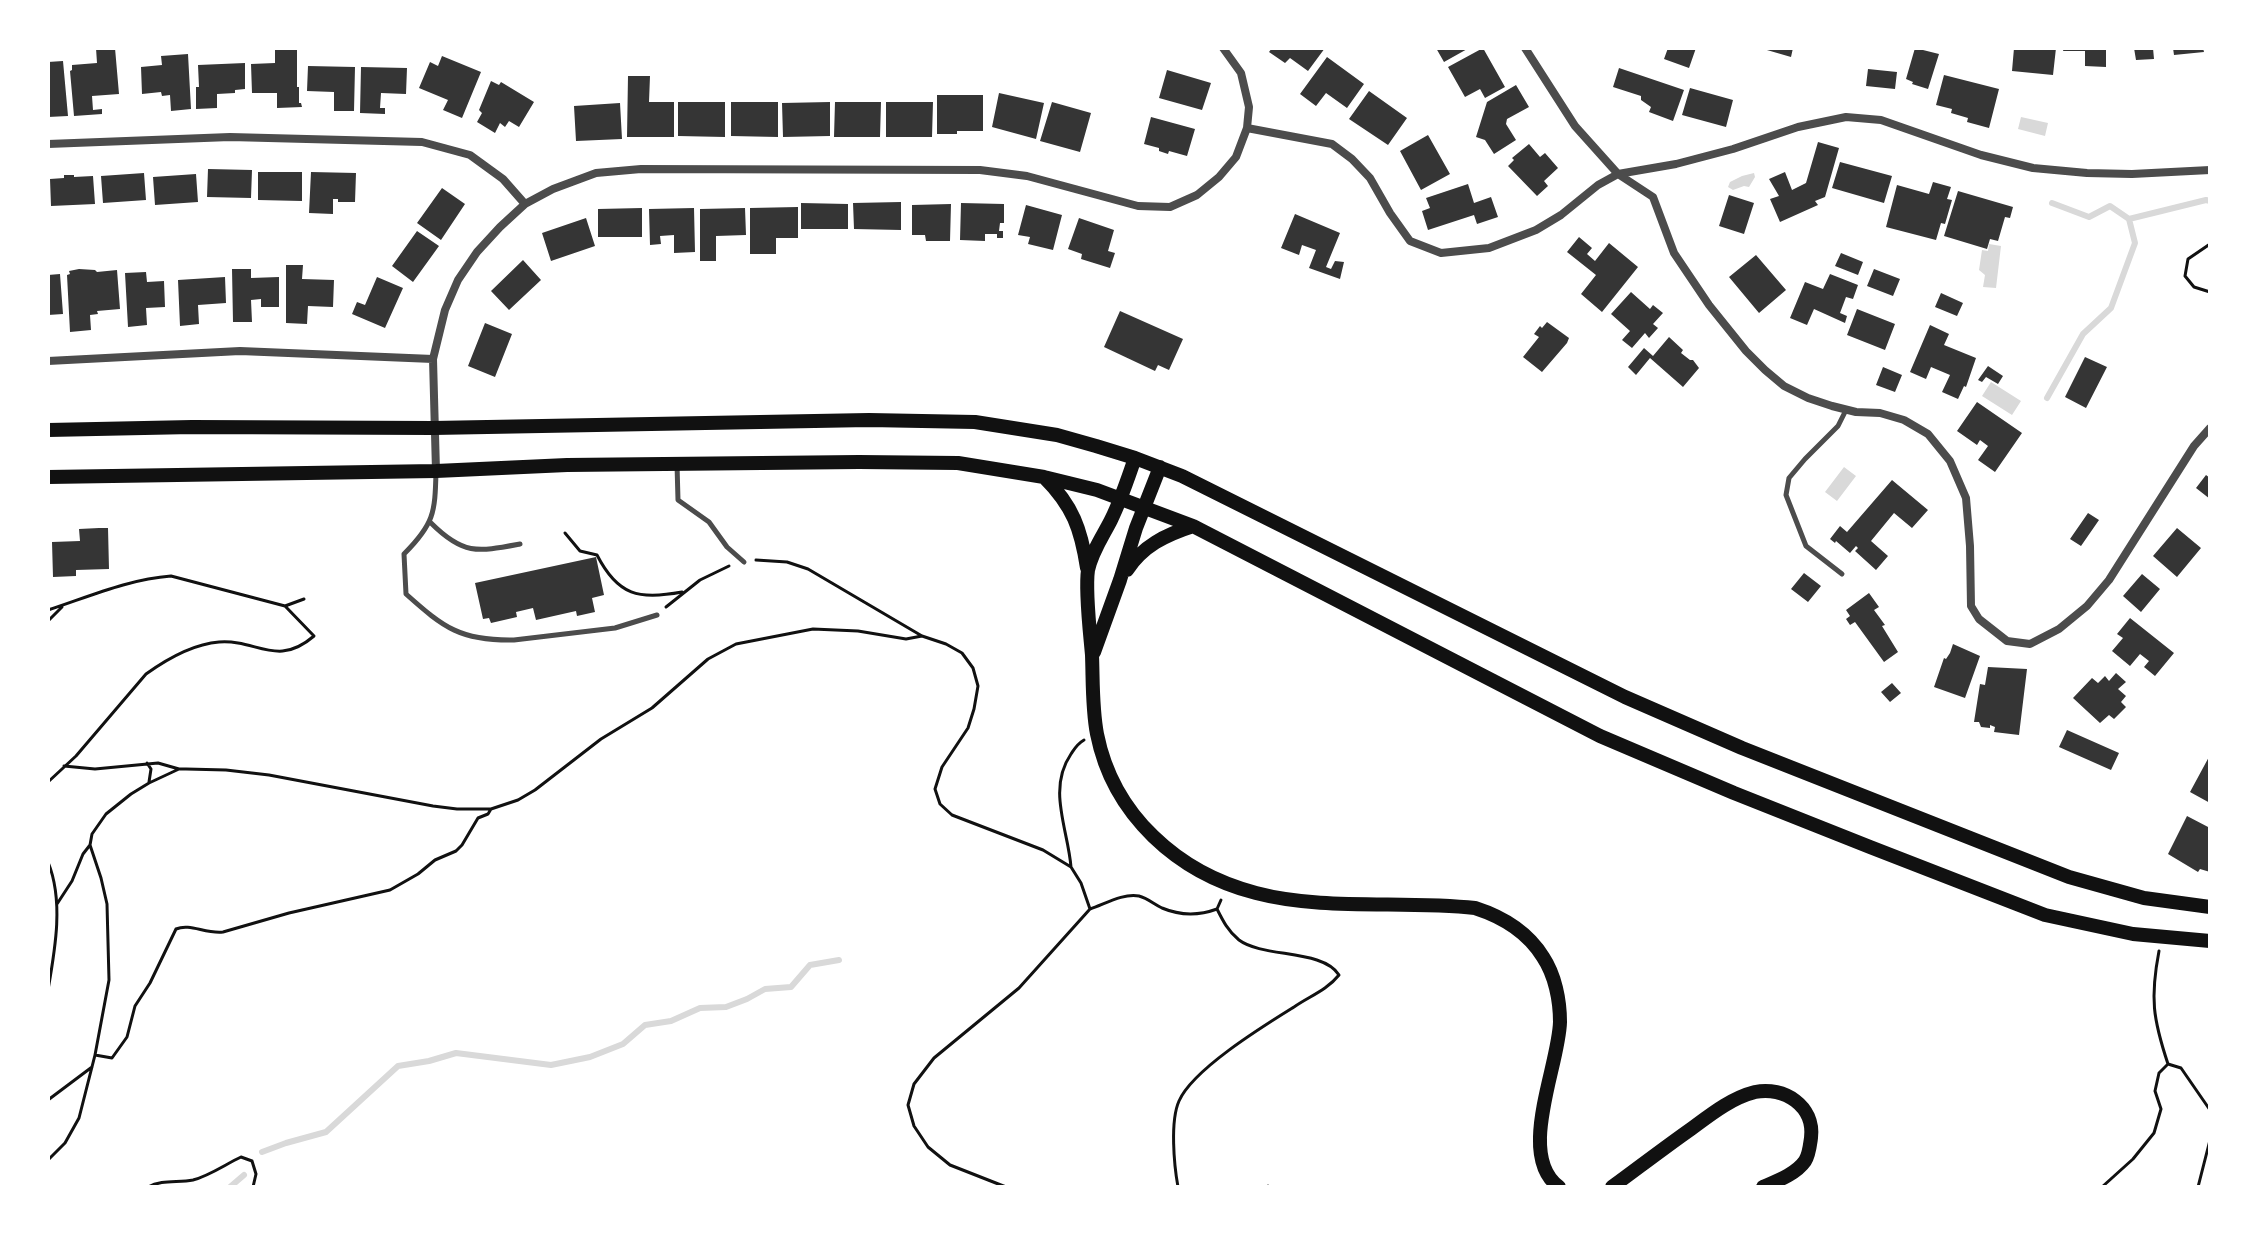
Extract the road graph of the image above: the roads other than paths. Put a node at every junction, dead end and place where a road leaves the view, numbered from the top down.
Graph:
1 (1223, 48) edge
2 (1525, 48) edge
3 (1247, 128) junction
4 (48, 144) edge
5 (2210, 170) edge
6 (1618, 174) junction
7 (525, 204) junction
8 (433, 359) junction
9 (48, 361) edge
10 (1847, 409) junction
11 (433, 428) junction
12 (2210, 428) edge
13 (48, 430) edge
14 (1135, 458) junction
15 (677, 464) junction
16 (1160, 467) junction
17 (436, 471) junction
18 (48, 477) edge
19 (1044, 477) junction
20 (1120, 498) junction
21 (1144, 506) junction
22 (431, 523) junction
23 (1193, 526) junction
24 (520, 544) dead end
25 (744, 562) road end
26 (1088, 571) junction
27 (1842, 574) dead end
28 (1120, 580) junction
29 (657, 615) road end
30 (1092, 660) junction
31 (2210, 907) edge
32 (2210, 941) edge
33 (1559, 1187) edge
34 (1612, 1187) edge
35 (1763, 1187) edge

1 - 3 street
2 - 6 street
3 - 6 street
3 - 7 street
4 - 7 street
5 - 6 street
6 - 10 street
7 - 8 street
8 - 9 street
8 - 11 street
10 - 12 street
10 - 27 lane
11 - 13 main road
11 - 14 main road
11 - 17 street
14 - 16 main road
14 - 20 main road
15 - 17 main road
15 - 19 main road
15 - 25 lane
16 - 21 main road
16 - 31 main road
17 - 18 main road
17 - 22 lane
19 - 20 main road
19 - 26 main road
20 - 21 main road
20 - 26 main road
21 - 23 main road
21 - 28 main road
22 - 24 lane
22 - 29 lane
23 - 28 main road
23 - 32 main road
26 - 30 main road
28 - 30 main road
30 - 33 main road
34 - 35 main road

